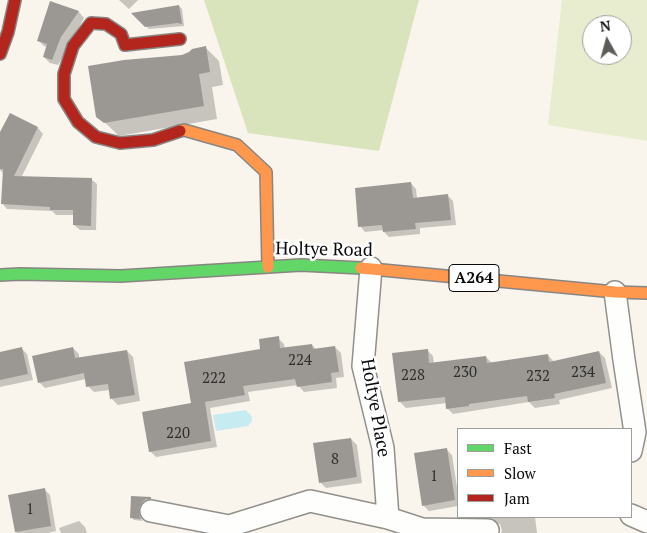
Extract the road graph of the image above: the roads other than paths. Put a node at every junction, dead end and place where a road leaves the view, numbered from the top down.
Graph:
1 (15, 0) edge
2 (180, 39) dead end
3 (0, 54) edge
4 (268, 267) junction
5 (371, 268) junction
6 (0, 276) edge
7 (614, 292) junction
8 (647, 293) edge
9 (632, 446) edge
10 (151, 511) dead end
11 (632, 515) edge
12 (388, 518) junction
13 (647, 522) edge
14 (488, 530) dead end

1 - 3 main road
2 - 4 main road
4 - 5 main road, Holtye Road / A264
4 - 6 main road, Holtye Road / A264
5 - 7 main road, Holtye Road / A264
5 - 12 street, Holtye Place
7 - 8 main road, Holtye Road / A264
7 - 9 street
10 - 12 street
11 - 13 street
12 - 14 street

